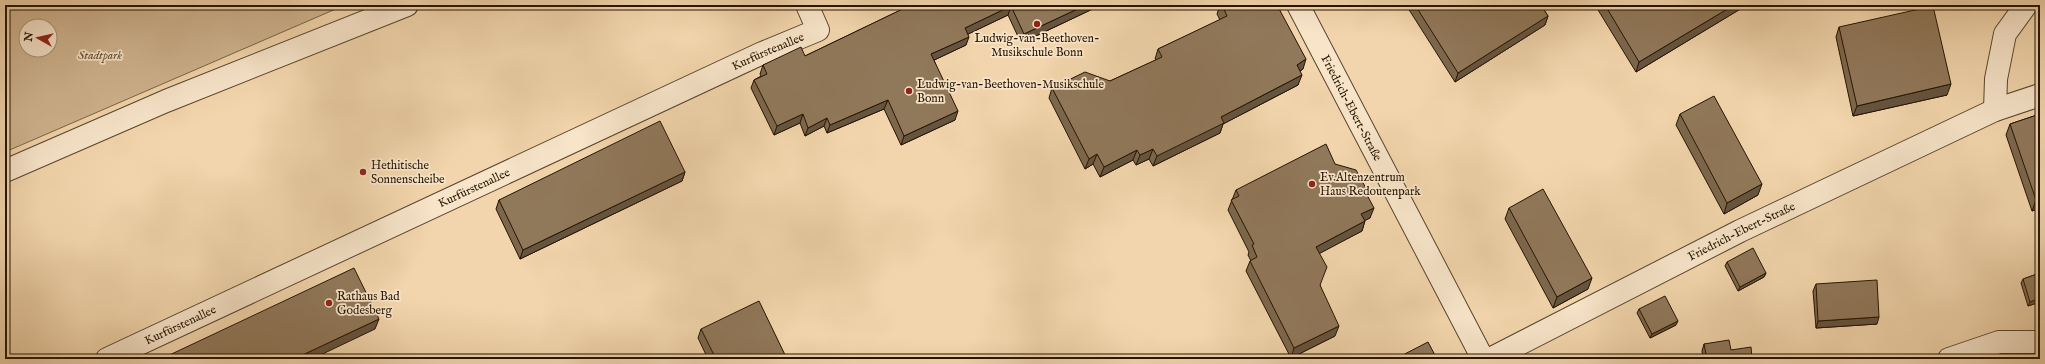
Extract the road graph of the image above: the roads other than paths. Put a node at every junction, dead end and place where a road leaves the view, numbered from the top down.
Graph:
1 (407, 5) edge
2 (806, 5) edge
3 (1298, 5) edge
4 (2026, 5) edge
5 (2040, 95) edge
6 (1995, 110) junction
7 (5, 171) edge
8 (2040, 342) edge
9 (107, 359) edge
10 (1483, 359) edge
11 (1490, 359) edge
12 (1949, 359) edge

1 - 7 street
2 - 9 street, Kurfürstenallee
3 - 10 street, Friedrich-Ebert-Straße
4 - 6 street
5 - 6 street, Friedrich-Ebert-Straße
6 - 11 street, Friedrich-Ebert-Straße
8 - 12 street

